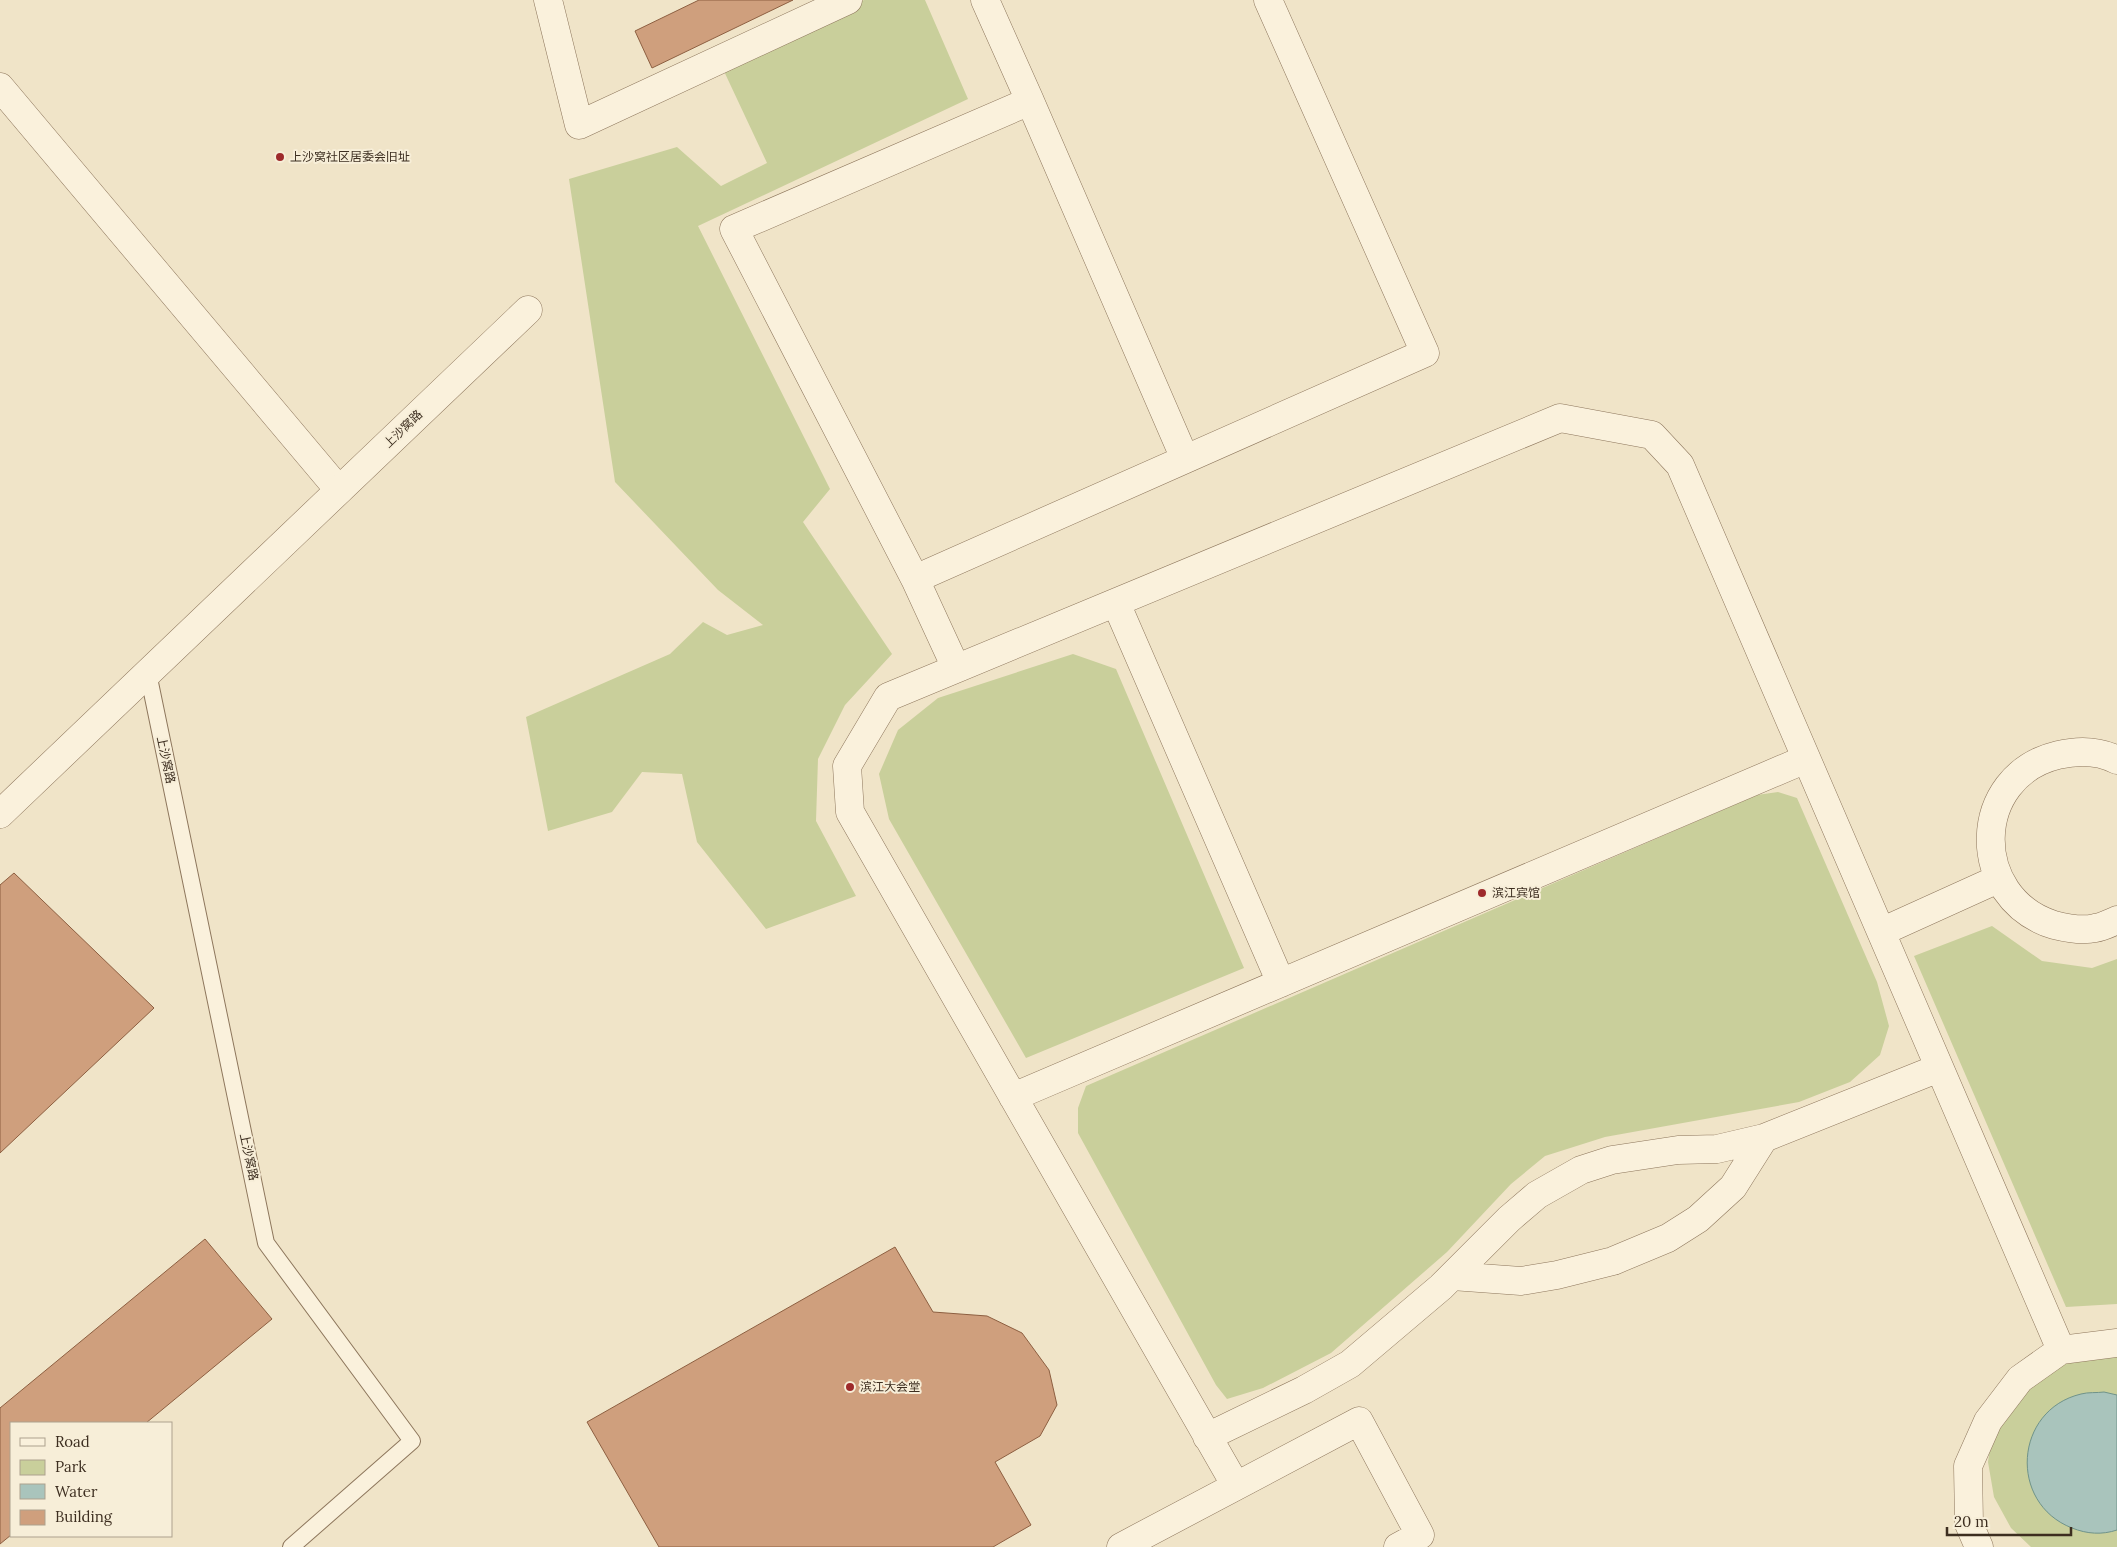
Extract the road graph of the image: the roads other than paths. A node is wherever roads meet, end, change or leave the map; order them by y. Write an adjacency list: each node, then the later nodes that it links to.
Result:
1 (548, 0): 2 (street)
2 (848, 0)
3 (985, 0): 6 (street)
4 (1268, 0): 8 (street)
5 (0, 87): 9 (street)
6 (1030, 101): 8 (street); 10 (street)
7 (528, 310): 9 (street, 上沙窝路)
8 (1184, 460): 10 (street)
9 (339, 490): 13 (street, 上沙窝路)
10 (914, 579): 12 (street)
11 (1116, 603): 12 (street); 14 (street); 20 (street)
12 (956, 668): 22 (street)
13 (148, 673): 16 (street, 上沙窝路); 29 (lane, 上沙窝路)
14 (1806, 759): 19 (street); 20 (street)
15 (2117, 760): 17 (street)
16 (0, 814)
17 (1998, 879): 18 (street); 19 (street)
18 (2117, 920)
19 (1881, 932): 21 (street)
20 (1281, 983): 22 (street)
21 (1939, 1068): 23 (street); 26 (street)
22 (1013, 1097): 27 (street)
23 (1764, 1138): 24 (street); 24 (street)
24 (1452, 1276): 27 (street)
25 (2117, 1343): 26 (street)
26 (2061, 1350): 32 (street)
27 (1207, 1437): 28 (street)
28 (1236, 1486): 30 (street); 31 (street)
29 (291, 1547)
30 (1121, 1547)
31 (1398, 1547)
32 (1979, 1547)

